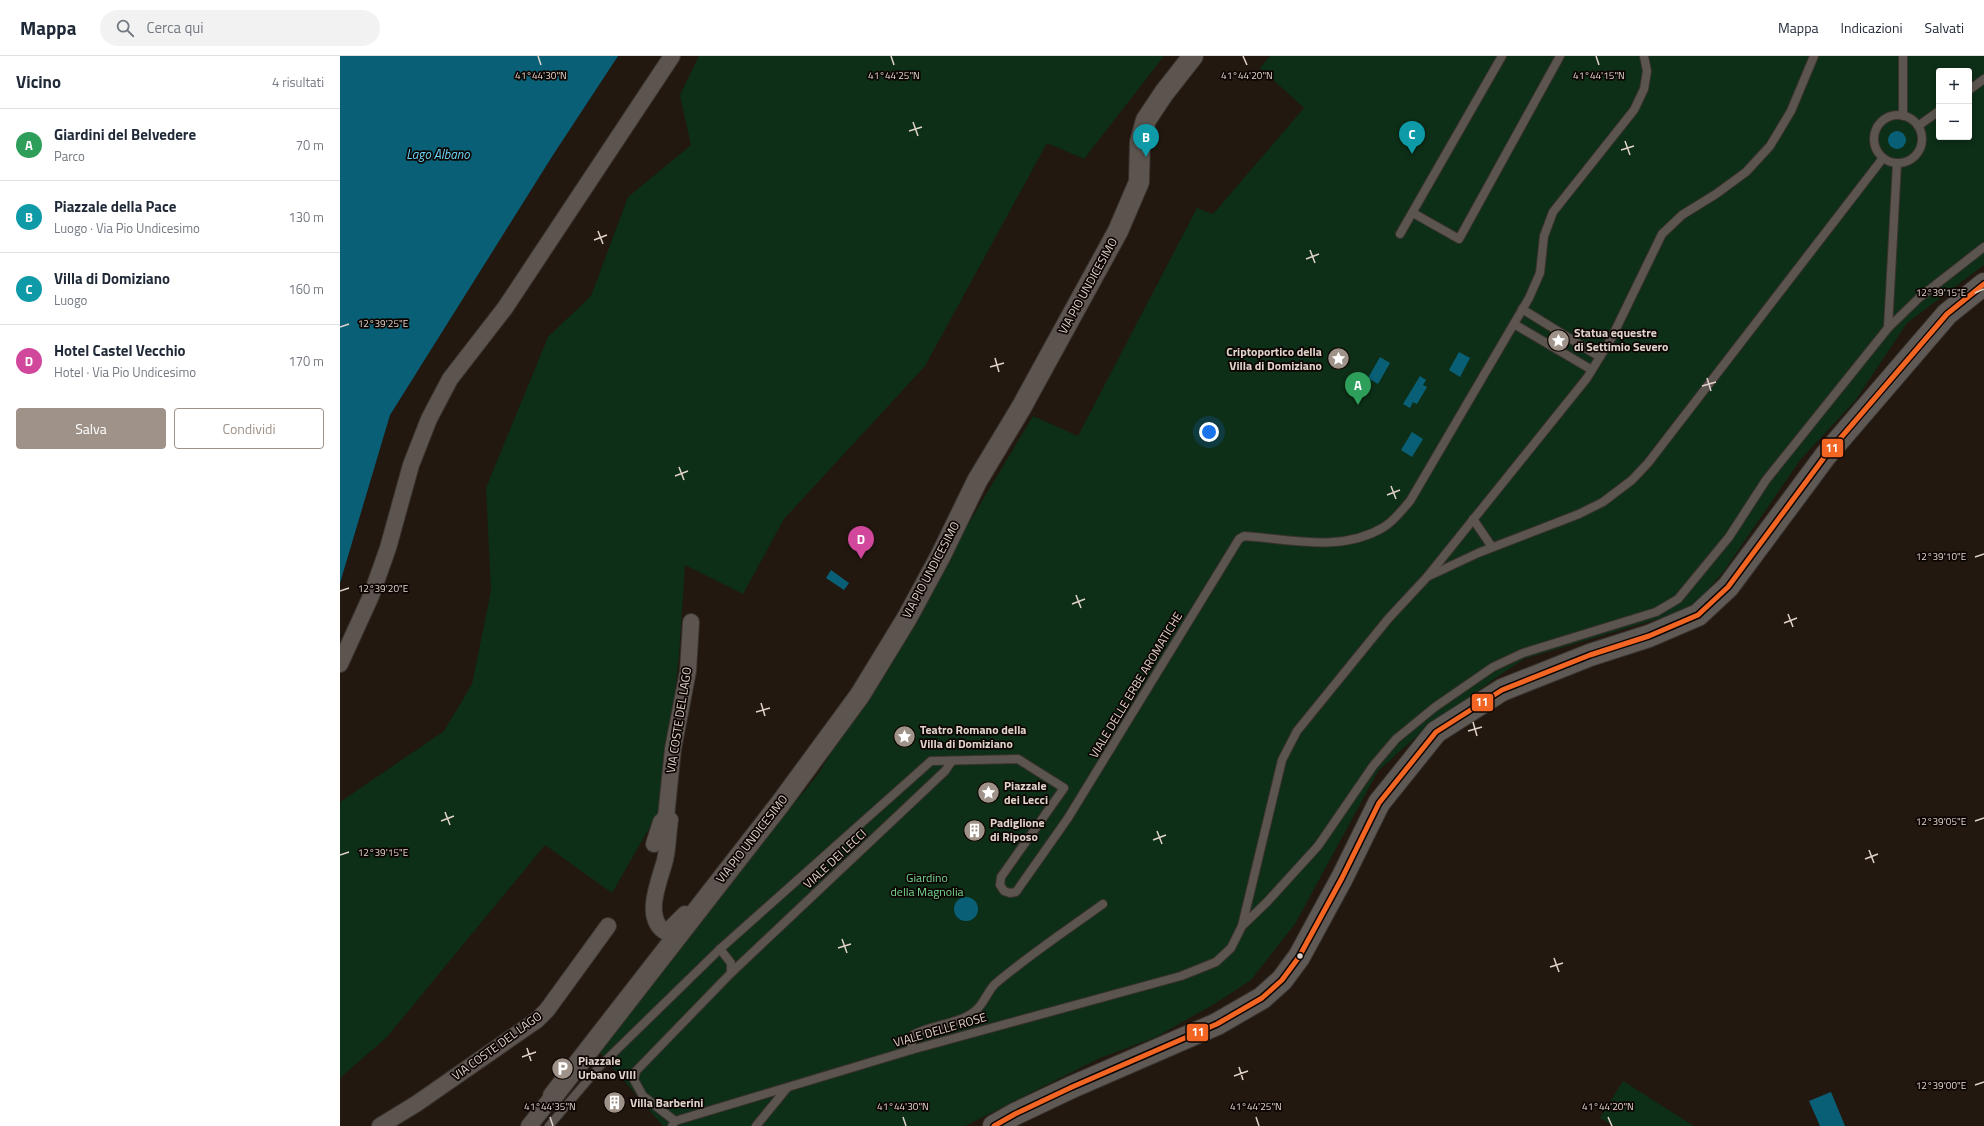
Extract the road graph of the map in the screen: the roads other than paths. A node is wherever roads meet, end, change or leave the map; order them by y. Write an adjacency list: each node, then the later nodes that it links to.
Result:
1 (672, 56): 28 (street)
2 (1193, 56): 33 (street, VIA PIO UNDICESIMO)
3 (1502, 56): 15 (lane)
4 (1560, 56): 15 (lane)
5 (1644, 56): 19 (lane)
6 (1814, 56): 22 (lane)
7 (1903, 56): 11 (lane)
8 (1984, 79): 9 (lane)
9 (1972, 88)
10 (1936, 113): 12 (lane)
11 (1903, 116): 12 (lane); 13 (lane)
12 (1918, 126): 14 (lane)
13 (1883, 158): 14 (lane); 25 (lane)
14 (1897, 164): 21 (lane)
15 (1413, 213): 16 (lane)
16 (1400, 234)
17 (1984, 247): 21 (lane)
18 (1984, 284): 46 (main road)
19 (1522, 309): 20 (lane); 22 (lane)
20 (1514, 324): 23 (lane); 29 (lane, VIALE DELLE ERBE AROMATICHE)
21 (1888, 328): 35 (lane)
22 (1600, 357): 23 (lane)
23 (1592, 370): 24 (lane)
24 (1473, 519): 25 (lane); 26 (lane)
25 (1492, 547): 26 (lane)
26 (1427, 577): 35 (lane)
27 (691, 622): 30 (street, VIA COSTE DEL LAGO)
28 (340, 664)
29 (952, 761): 36 (lane, VIALE DEI LECCI); 37 (lane, VIALE DEI LECCI)
30 (666, 818): 31 (street, VIA COSTE DEL LAGO); 33 (street, VIA COSTE DEL LAGO)
31 (654, 844)
32 (1103, 904): 38 (lane)
33 (698, 908): 40 (street, VIA PIO UNDICESIMO)
34 (608, 926): 42 (street, VIA COSTE DEL LAGO)
35 (1242, 926): 38 (lane, VIALE DELLE ROSE)
36 (720, 948): 37 (lane); 44 (lane, VIALE DEI LECCI)
37 (731, 973): 41 (lane, VIALE DEI LECCI)
38 (910, 1050): 39 (lane, VIALE DELLE ROSE)
39 (788, 1088): 41 (lane, VIALE DELLE ROSE); 45 (lane)
40 (553, 1096): 43 (street)
41 (674, 1123)
42 (380, 1126)
43 (529, 1126)
44 (549, 1126)
45 (756, 1126)
46 (994, 1126)

